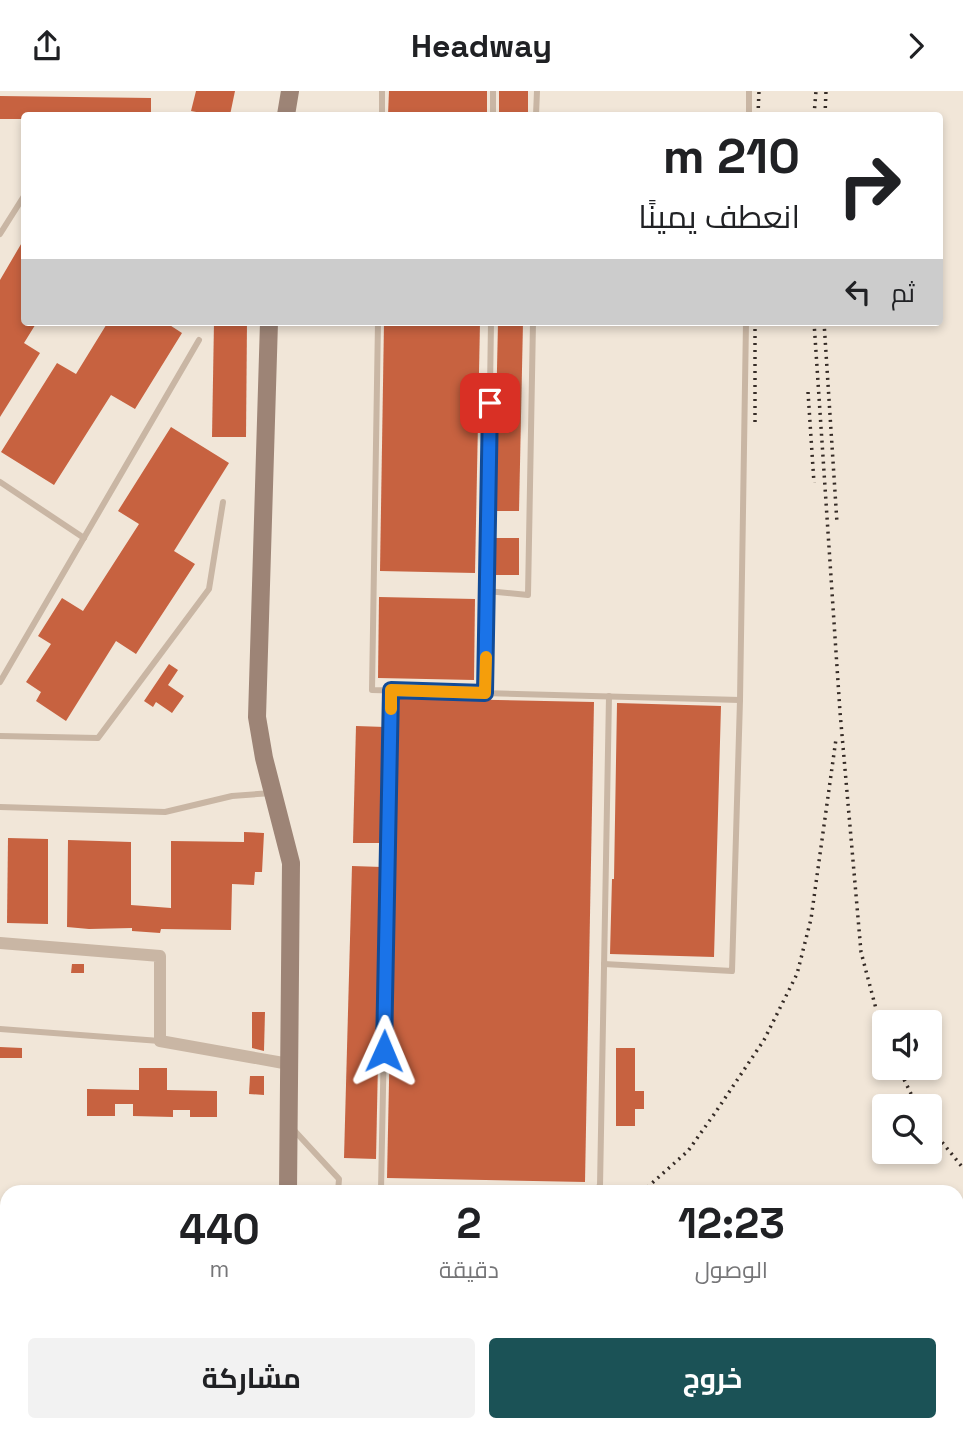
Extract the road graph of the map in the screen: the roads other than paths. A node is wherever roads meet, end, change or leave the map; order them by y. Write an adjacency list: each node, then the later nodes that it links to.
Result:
1 (290, 91): 6 (street)
2 (382, 91): 7 (lane)
3 (493, 91): 8 (lane)
4 (537, 91): 9 (lane)
5 (749, 91): 10 (lane)
6 (286, 112)
7 (382, 112)
8 (493, 112)
9 (536, 112)
10 (749, 112)
11 (21, 201): 12 (lane)
12 (0, 235)
13 (269, 326): 29 (street)
14 (378, 326): 24 (lane)
15 (491, 326): 22 (lane)
16 (533, 326): 22 (lane)
17 (746, 326): 27 (lane)
18 (199, 340): 21 (lane)
19 (0, 482): 21 (lane)
20 (223, 502): 28 (lane)
21 (84, 538): 23 (lane)
22 (487, 591): 25 (lane)
23 (0, 682)
24 (391, 690): 25 (lane); 39 (lane)
25 (485, 693): 26 (lane)
26 (609, 697): 27 (lane); 32 (lane)
27 (740, 700): 32 (lane)
28 (0, 736)
29 (274, 793): 30 (lane); 35 (street)
30 (0, 807)
31 (0, 943): 34 (street)
32 (604, 964): 40 (lane)
33 (0, 1029): 34 (lane)
34 (160, 1041): 35 (street)
35 (289, 1064): 36 (street)
36 (289, 1124): 37 (street); 38 (lane)
37 (288, 1185)
38 (339, 1185)
39 (381, 1185)
40 (600, 1185)

